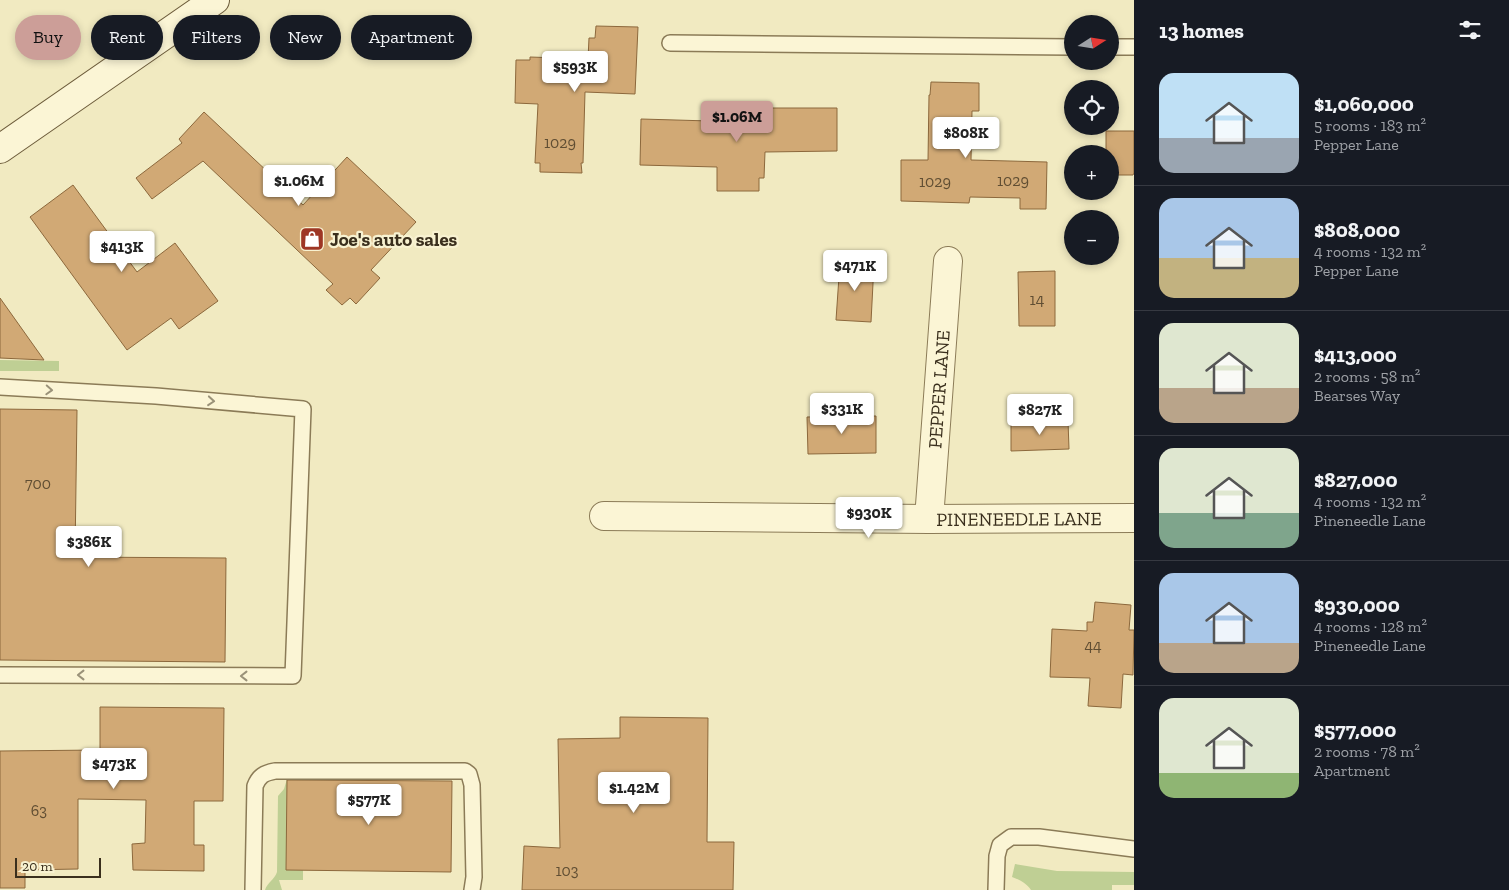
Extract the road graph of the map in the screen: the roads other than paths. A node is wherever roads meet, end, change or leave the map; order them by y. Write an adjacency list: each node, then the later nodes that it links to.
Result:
1 (215, 0): 6 (street)
2 (670, 43): 3 (lane)
3 (1064, 47)
4 (1119, 47): 5 (lane)
5 (1134, 47)
6 (0, 149)
7 (948, 261): 11 (street, PEPPER LANE)
8 (0, 387): 12 (lane, one-way to 12)
9 (604, 516): 11 (street, PINENEEDLE LANE)
10 (1134, 518): 11 (street, PINENEEDLE LANE)
11 (929, 519)
12 (0, 675)
13 (1134, 849): 16 (lane)
14 (252, 890): 15 (lane)
15 (472, 890)
16 (996, 890)

